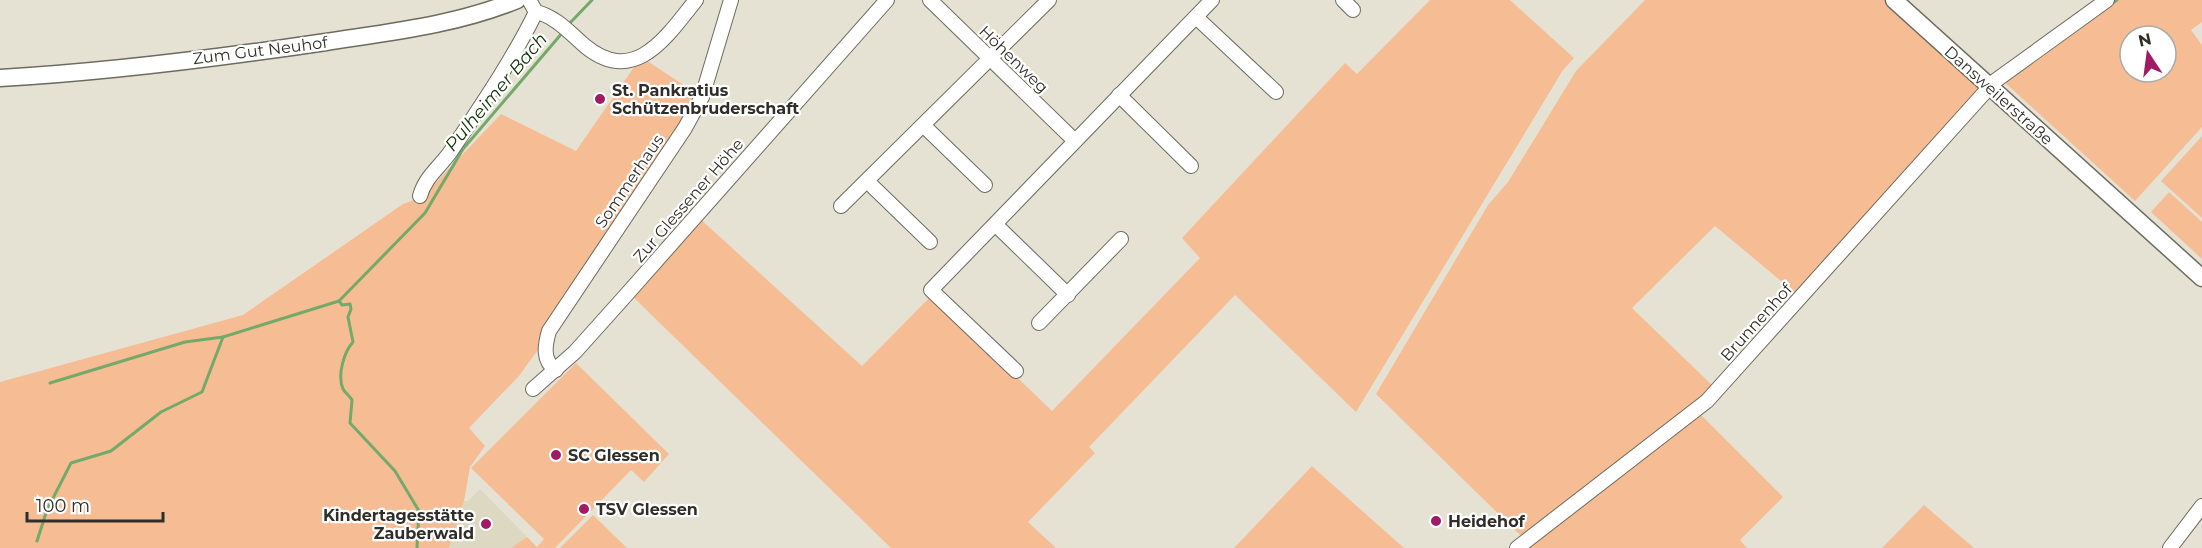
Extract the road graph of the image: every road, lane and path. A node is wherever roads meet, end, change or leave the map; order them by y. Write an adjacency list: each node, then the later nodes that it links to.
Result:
1 (516, 0): 15 (main road, Zum Gut Neuhof)
2 (696, 0): 11 (street)
3 (731, 0): 32 (street, Sommerhaus)
4 (886, 0): 32 (street, Zur Glessener Höhe)
5 (930, 0): 14 (street, Höhenweg)
6 (1049, 0): 14 (street)
7 (1212, 0): 13 (street)
8 (1342, 0): 12 (street)
9 (1894, 0): 16 (main road, Dansweilerstraße)
10 (2107, 0): 16 (street, Brunnenhof)
11 (532, 6): 24 (street)
12 (1353, 10)
13 (1196, 17): 17 (street); 18 (street)
14 (990, 60): 19 (street); 20 (street, Höhenweg)
15 (0, 78)
16 (1989, 86): 29 (main road, Dansweilerstraße); 36 (street, Brunnenhof)
17 (1276, 92)
18 (1119, 95): 20 (street); 21 (street)
19 (924, 126): 22 (street); 23 (street)
20 (1075, 141): 26 (street)
21 (1191, 166)
22 (868, 182): 25 (street); 28 (street)
23 (985, 185)
24 (420, 196)
25 (841, 206)
26 (996, 225): 30 (street); 33 (street)
27 (1121, 239): 30 (street)
28 (930, 242)
29 (2202, 278)
30 (1068, 295): 31 (street)
31 (1039, 323)
32 (556, 370): 34 (street, Zur Glessener Höhe)
33 (1016, 371)
34 (533, 389)
35 (2202, 506): 37 (street)
36 (1517, 548)
37 (2170, 548)

